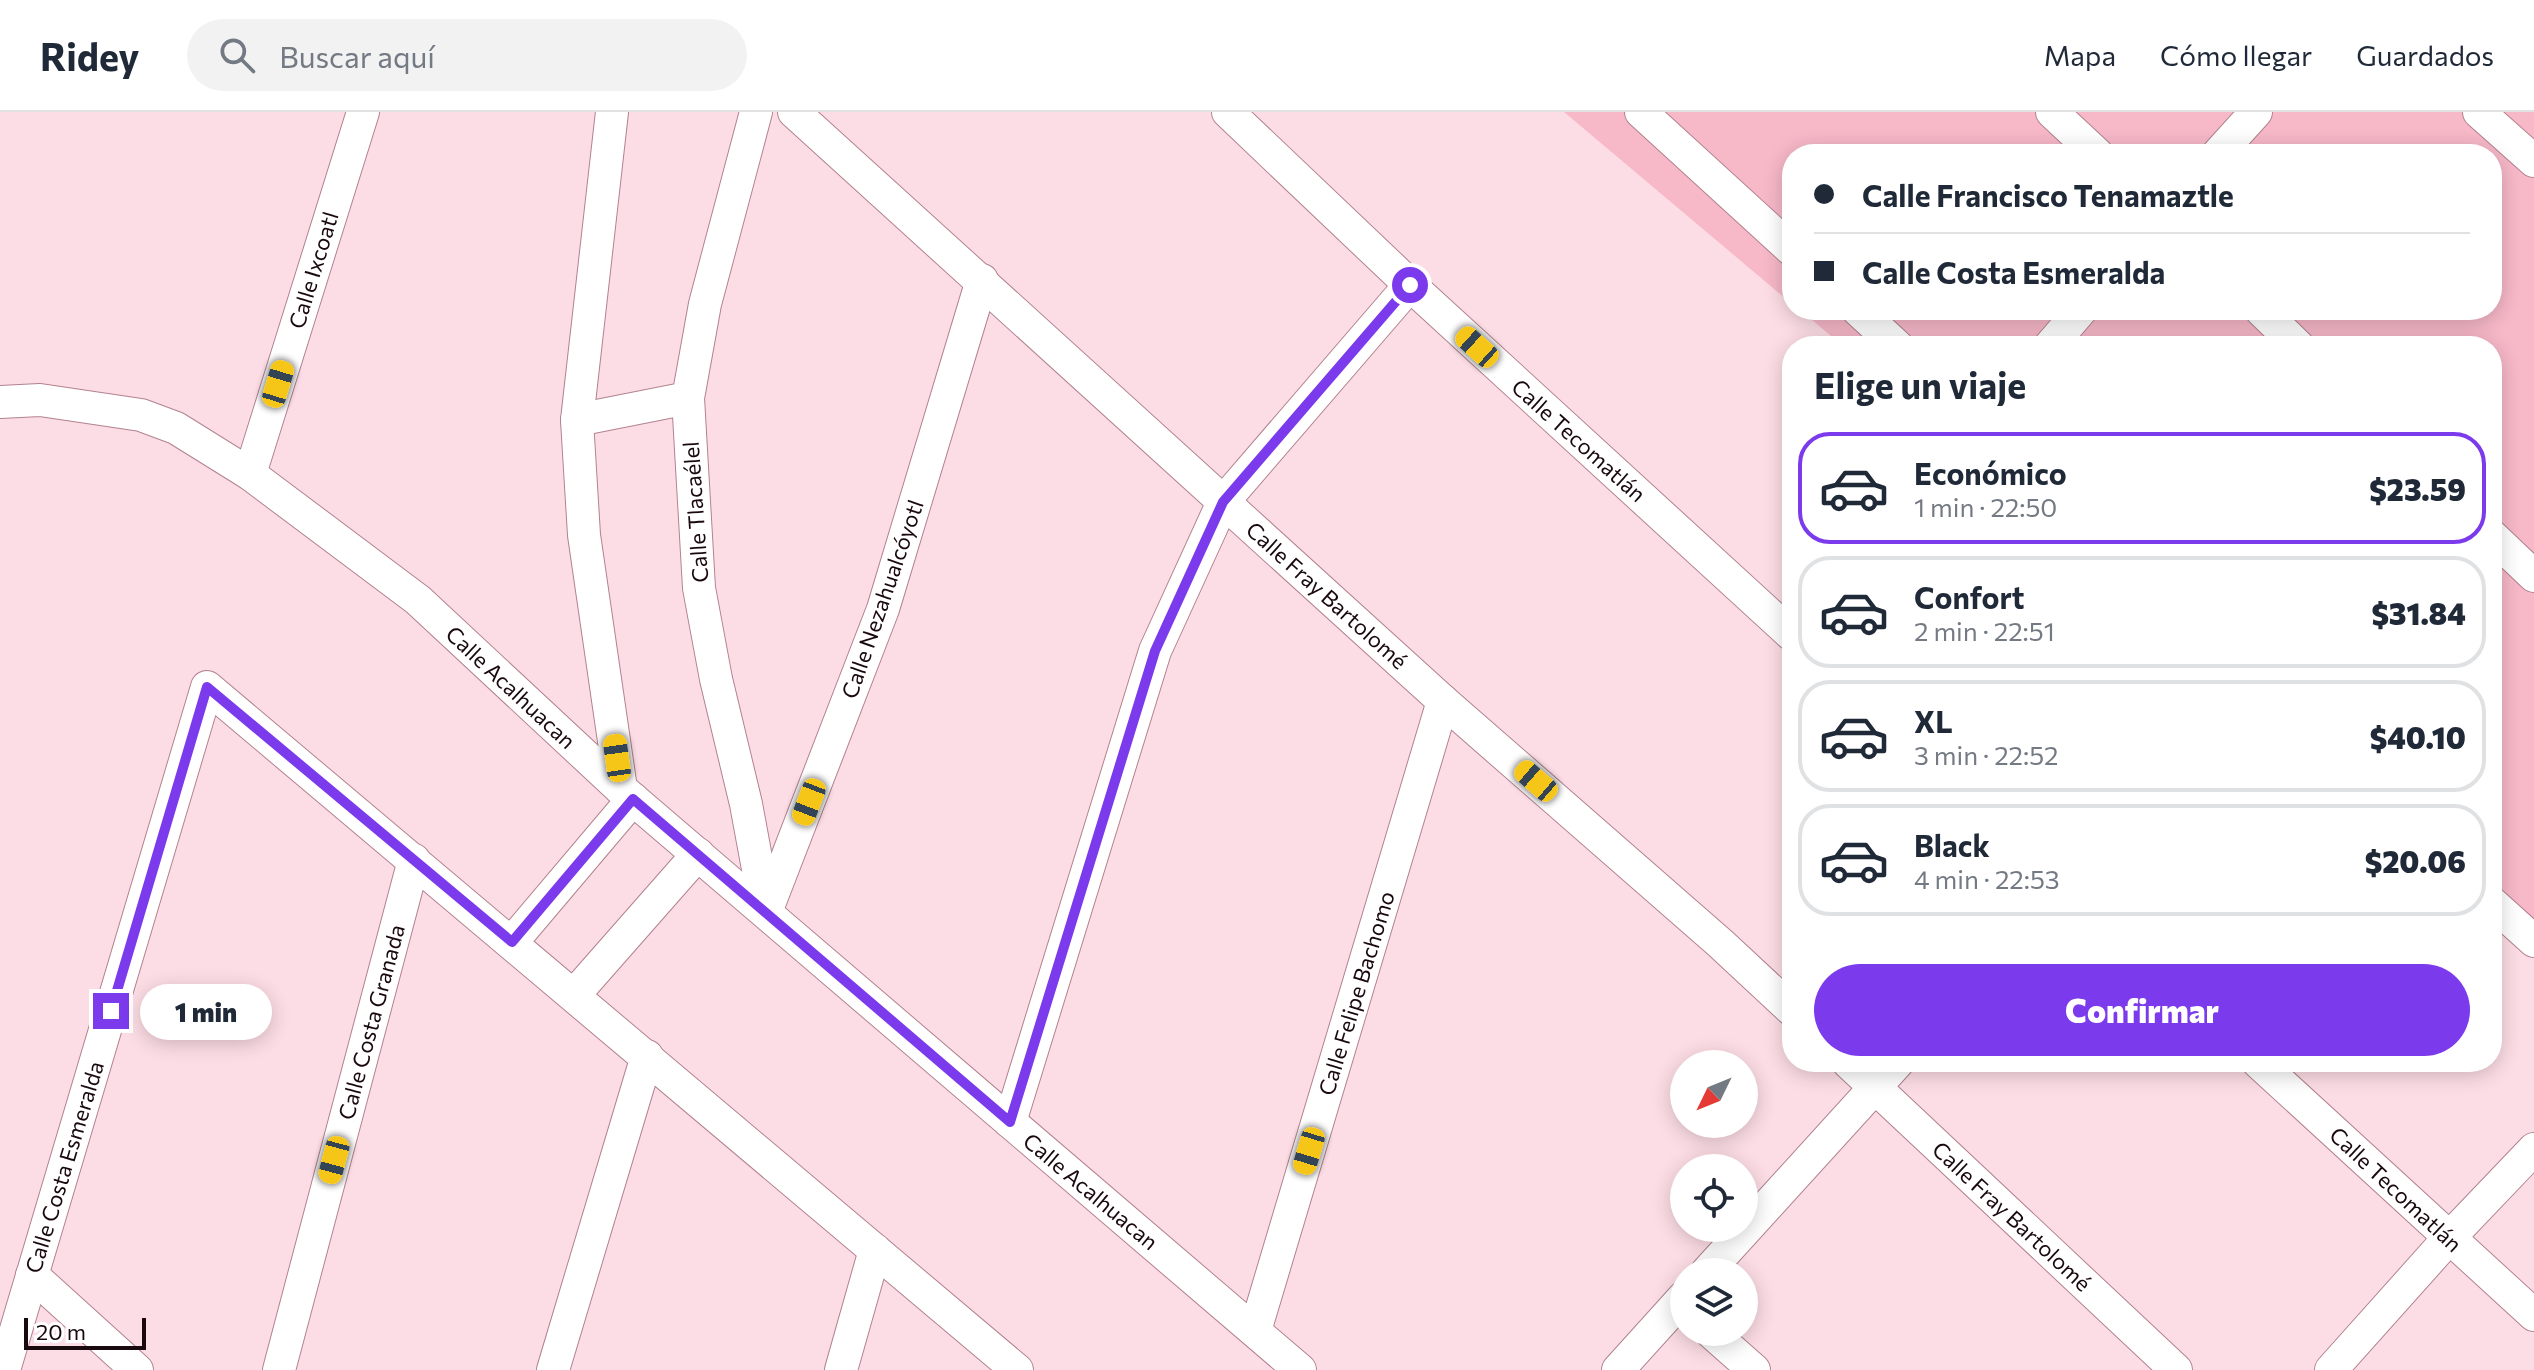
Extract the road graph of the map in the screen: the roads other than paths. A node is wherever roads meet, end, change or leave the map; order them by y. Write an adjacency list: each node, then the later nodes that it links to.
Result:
1 (363, 112): 25 (street, Calle Ixcoatl)
2 (612, 112): 24 (street)
3 (756, 112): 22 (street, Calle Tlacaélel)
4 (794, 112): 14 (street, Calle Fray Bartolomé)
5 (1228, 112): 15 (street, Calle Tecomatlán)
6 (1641, 112): 13 (street)
7 (2052, 112): 10 (street)
8 (2256, 112): 11 (street)
9 (2479, 112): 12 (street)
10 (2086, 144)
11 (2227, 144)
12 (2534, 161)
13 (1782, 241)
14 (982, 280): 26 (street, Calle Fray Bartolomé); 34 (street, Calle Nezahualcóyotl)
15 (1410, 285): 26 (street); 29 (street, Calle Tecomatlán)
16 (1869, 320): 19 (street)
17 (2072, 320): 20 (street)
18 (2271, 320): 21 (street)
19 (1886, 336)
20 (2059, 336)
21 (2288, 336)
22 (688, 398): 24 (street); 34 (street, Calle Tlacaélel)
23 (0, 402): 25 (street, Calle Acalhuacan)
24 (577, 420): 31 (street)
25 (250, 474): 31 (street, Calle Acalhuacan)
26 (1223, 502): 30 (street, Calle Fray Bartolomé); 45 (street)
27 (2502, 546): 28 (street)
28 (2534, 576)
29 (1782, 626)
30 (1443, 701): 39 (street, Calle Fray Bartolomé); 53 (street, Calle Felipe Bachomo)
31 (627, 794): 32 (street, Calle Acalhuacan); 37 (street)
32 (698, 854): 34 (street, Calle Acalhuacan); 38 (street)
33 (414, 860): 37 (street); 50 (street, Calle Costa Esmeralda); 57 (street, Calle Costa Granada)
34 (766, 912): 45 (street, Calle Acalhuacan)
35 (2502, 912): 36 (street)
36 (2534, 941)
37 (512, 942): 38 (street)
38 (574, 995): 40 (street)
39 (1782, 1001)
40 (647, 1056): 48 (street); 58 (street)
41 (1859, 1072): 44 (street, Calle Fray Bartolomé)
42 (1889, 1072): 44 (street)
43 (2269, 1072): 47 (street, Calle Tecomatlán)
44 (1875, 1087): 49 (street); 64 (street, Calle Fray Bartolomé)
45 (1010, 1122): 53 (street, Calle Acalhuacan)
46 (2534, 1149): 47 (street)
47 (2449, 1238): 51 (street, Calle Tecomatlán); 65 (street)
48 (875, 1250): 59 (street); 60 (street)
49 (1720, 1258)
50 (32, 1275): 55 (street, Calle Costa Esmeralda); 56 (street)
51 (2534, 1315)
52 (1670, 1316): 62 (street)
53 (1255, 1331): 61 (street, Calle Acalhuacan)
54 (1727, 1346): 63 (street)
55 (4, 1370)
56 (137, 1370)
57 (279, 1370)
58 (553, 1370)
59 (841, 1370)
60 (1017, 1370)
61 (1300, 1370)
62 (1618, 1370)
63 (1754, 1370)
64 (2176, 1370)
65 (2331, 1370)

